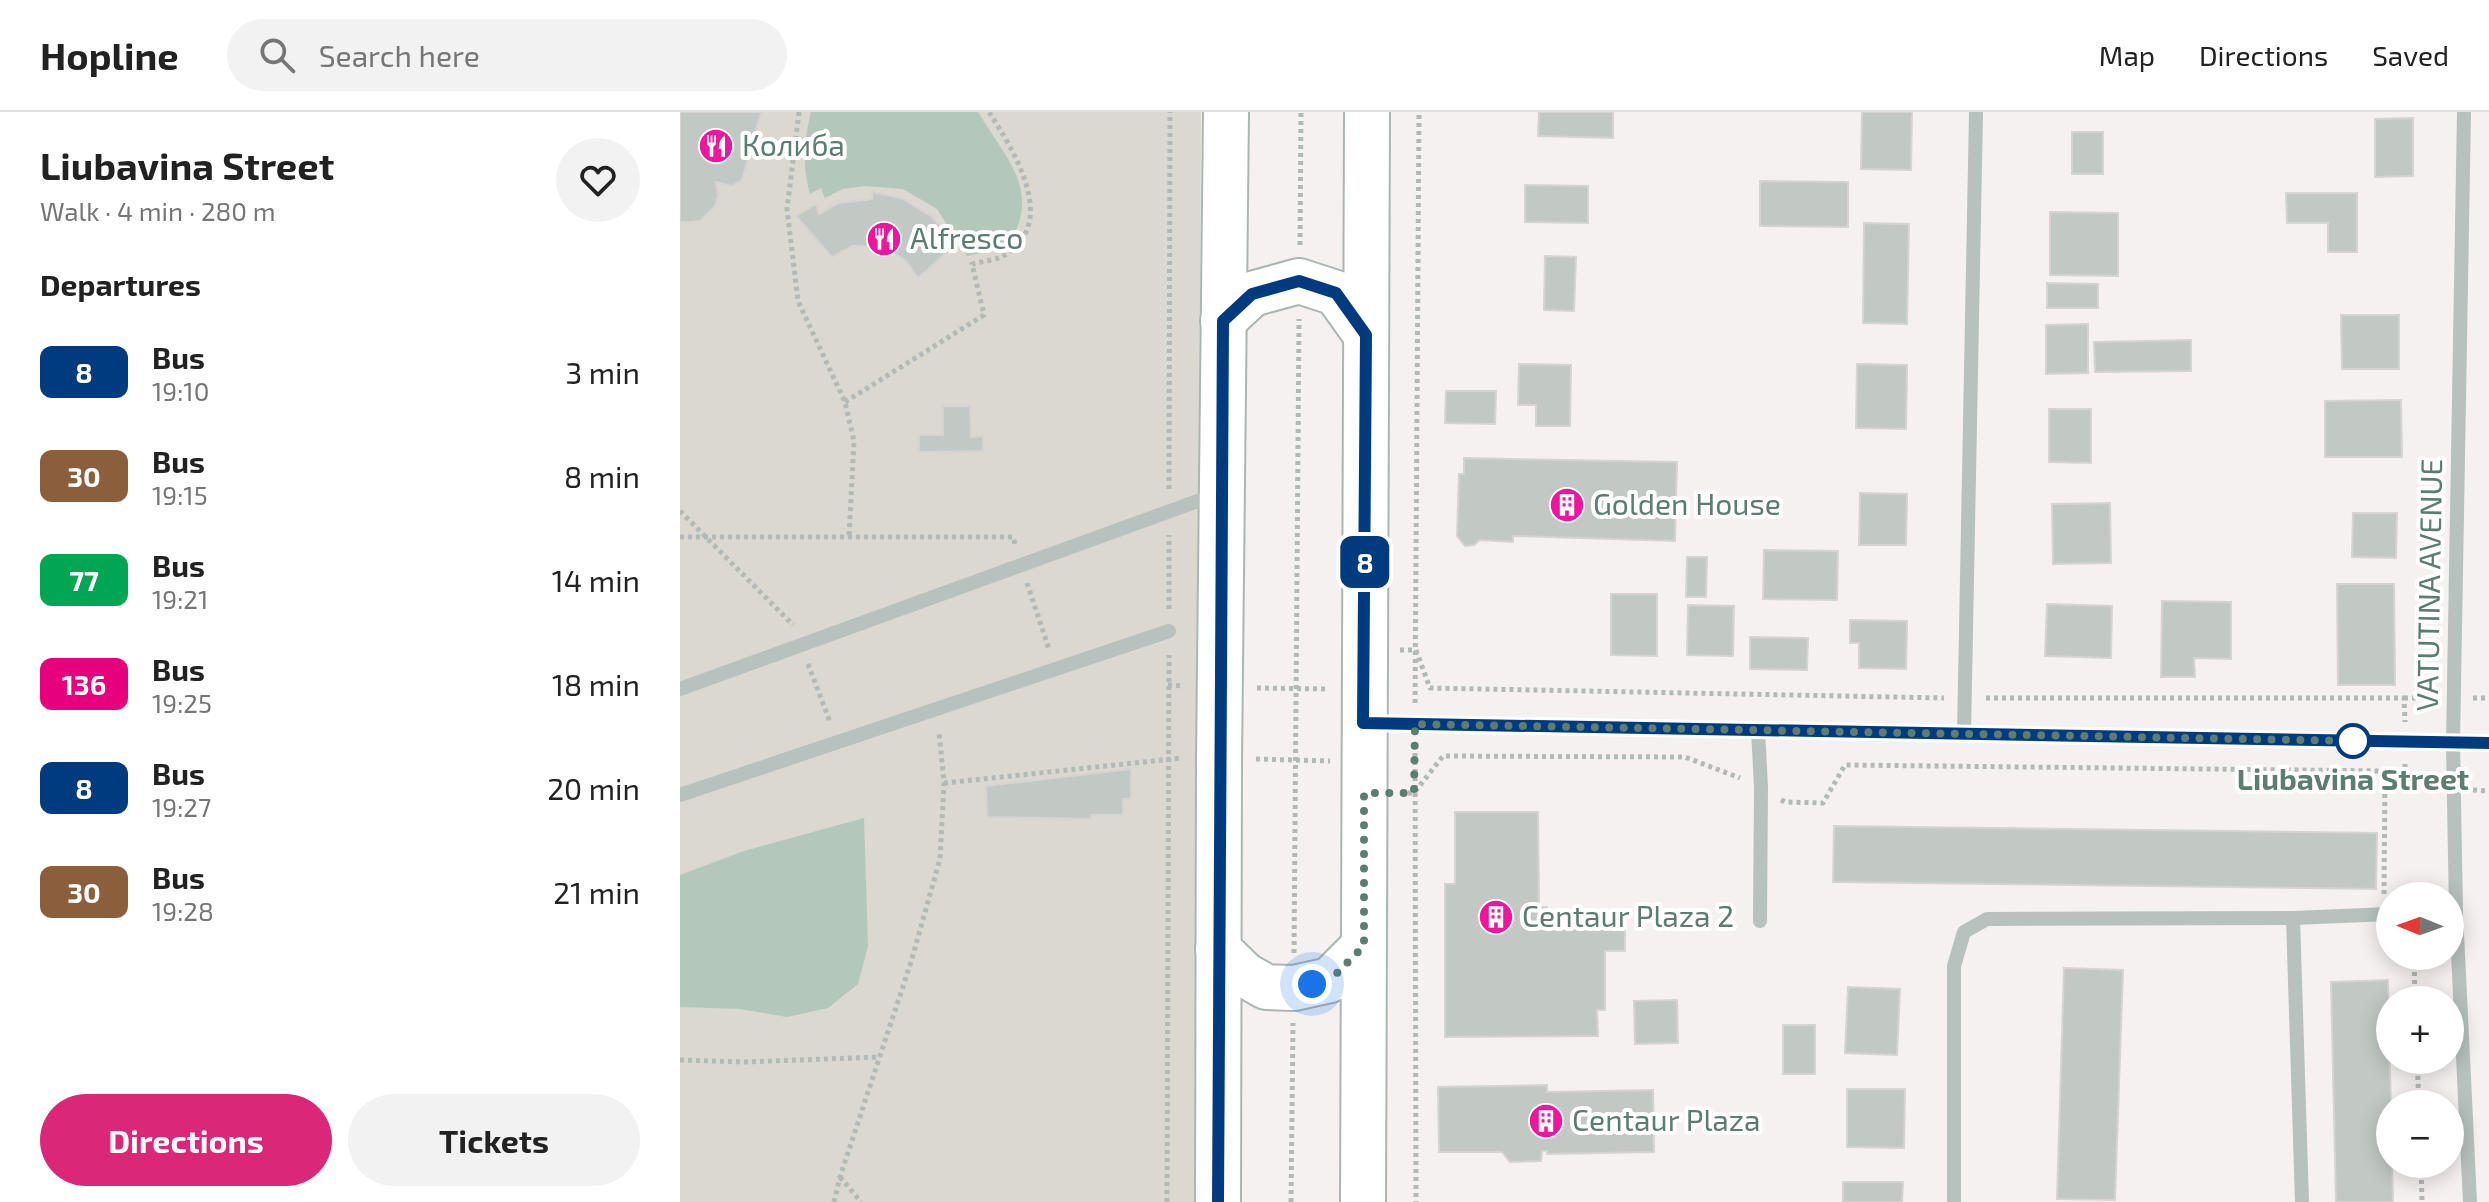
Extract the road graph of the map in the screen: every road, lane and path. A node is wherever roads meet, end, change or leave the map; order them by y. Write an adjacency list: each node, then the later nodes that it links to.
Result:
1 (799, 112): 12 (path)
2 (989, 112): 12 (path)
3 (1226, 112): 10 (main road)
4 (1301, 112): 9 (path)
5 (1367, 112): 11 (main road)
6 (1419, 112): 21 (path)
7 (1976, 112): 28 (street)
8 (2464, 112): 36 (street, VATUTINA AVENUE)
9 (1299, 281): 10 (main road); 11 (main road); 27 (path)
10 (1223, 321): 13 (main road)
11 (1366, 335): 22 (main road)
12 (845, 402): 17 (path)
13 (1222, 492): 18 (street); 25 (main road)
14 (680, 511): 16 (path)
15 (680, 537): 16 (path)
16 (706, 537): 17 (path); 20 (path)
17 (849, 537): 18 (path)
18 (1022, 565): 20 (street); 23 (path)
19 (1169, 631): 23 (street)
20 (801, 645): 26 (street); 34 (path)
21 (1416, 650): 22 (path); 28 (path); 31 (path)
22 (1348, 664): 27 (path); 30 (main road)
23 (1055, 669): 29 (street)
24 (1168, 685): 25 (path)
25 (1220, 687): 27 (path); 38 (main road)
26 (680, 689)
27 (1296, 689): 39 (path)
28 (1964, 698): 33 (street); 35 (path)
29 (936, 708): 34 (street); 41 (path)
30 (1363, 723): 31 (street); 42 (main road)
31 (1415, 724): 32 (street); 44 (path)
32 (1758, 730): 33 (street); 43 (street)
33 (1964, 734): 35 (street)
34 (838, 742): 45 (street)
35 (2405, 742): 36 (street); 40 (path)
36 (2453, 743): 37 (street); 47 (street, VATUTINA AVENUE)
37 (2489, 743)
38 (1219, 759): 39 (path); 41 (path); 52 (main road)
39 (1296, 759): 42 (path); 54 (path)
40 (2385, 771): 43 (path); 46 (path)
41 (944, 783): 55 (path)
42 (1348, 783): 44 (path); 51 (main road)
43 (1761, 787): 44 (path); 50 (street)
44 (1414, 793): 64 (path)
45 (680, 795)
46 (2384, 882)
47 (2453, 882)
48 (2376, 915): 49 (street)
49 (2293, 918): 65 (street); 66 (street)
50 (1760, 921)
51 (1364, 946): 54 (main road); 63 (main road)
52 (1218, 949): 54 (main road); 61 (main road)
53 (2456, 970): 68 (street, VATUTINA AVENUE)
54 (1294, 988): 62 (path)
55 (880, 1057): 56 (path); 57 (path)
56 (680, 1060)
57 (840, 1177): 59 (path); 60 (path)
58 (2421, 1178): 67 (path)
59 (834, 1202)
60 (861, 1202)
61 (1218, 1202)
62 (1291, 1202)
63 (1363, 1202)
64 (1416, 1202)
65 (1954, 1202)
66 (2302, 1202)
67 (2422, 1202)
68 (2470, 1202)

